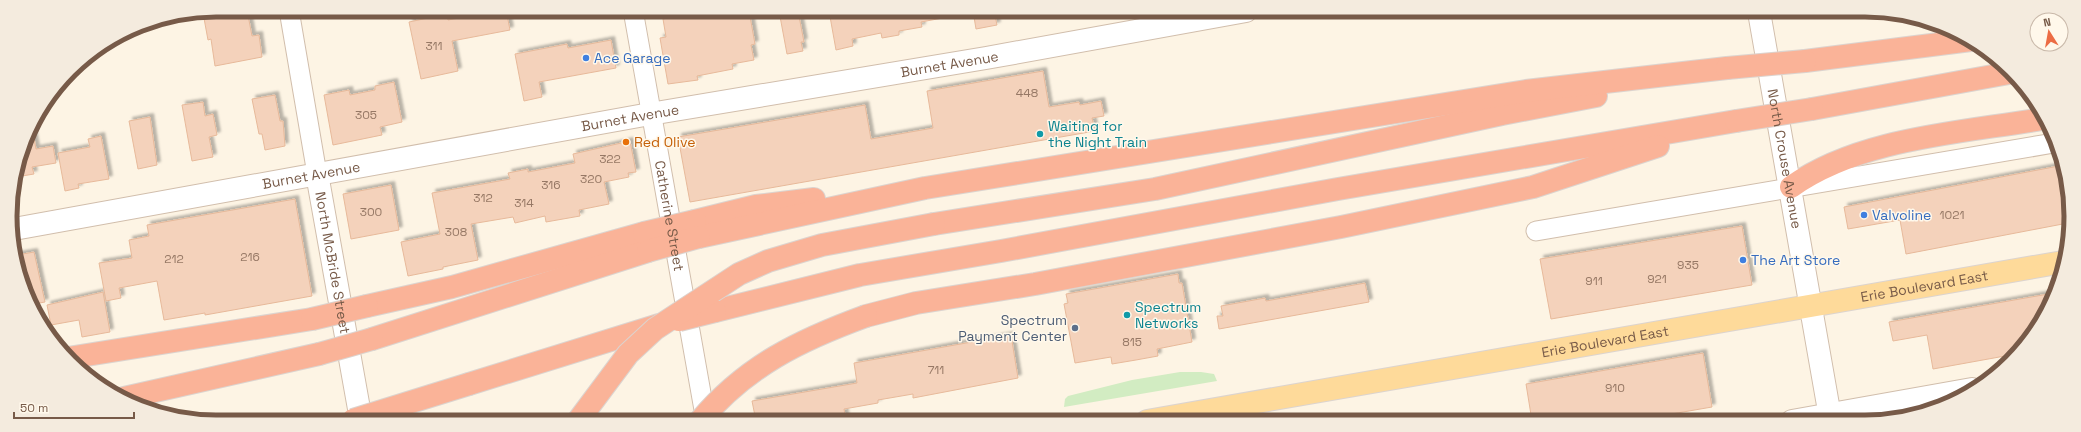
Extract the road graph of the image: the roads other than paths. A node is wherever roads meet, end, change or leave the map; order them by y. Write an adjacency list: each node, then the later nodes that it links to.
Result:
1 (290, 17): 12 (street, North McBride Street)
2 (634, 17): 8 (street, Catherine Street)
3 (1197, 17): 8 (street, Burnet Avenue)
4 (1760, 17): 13 (street, North Crouse Avenue)
5 (1959, 41): 6 (highway, bridge)
6 (1727, 68): 16 (highway, bridge); 24 (highway, bridge)
7 (2005, 74): 10 (highway, bridge)
8 (650, 114): 12 (street, Burnet Avenue); 25 (street, Catherine Street)
9 (2038, 120): 13 (highway)
10 (1736, 121): 23 (highway, bridge); 26 (highway, bridge)
11 (2050, 144): 13 (street)
12 (317, 174): 14 (street, Burnet Avenue); 22 (street, North McBride Street)
13 (1790, 187): 15 (street); 18 (street, North Crouse Avenue)
14 (17, 228)
15 (1536, 231)
16 (646, 242): 19 (highway, bridge); 21 (highway, bridge)
17 (2058, 263): 18 (main road, Erie Boulevard East)
18 (1811, 306): 27 (main road, Erie Boulevard East); 28 (street, North Crouse Avenue)
19 (75, 357)
20 (1956, 392): 29 (street)
21 (132, 396)
22 (359, 415)
23 (369, 415)
24 (582, 415)
25 (705, 415)
26 (705, 415)
27 (1182, 415)
28 (1829, 415)
29 (1845, 415)

